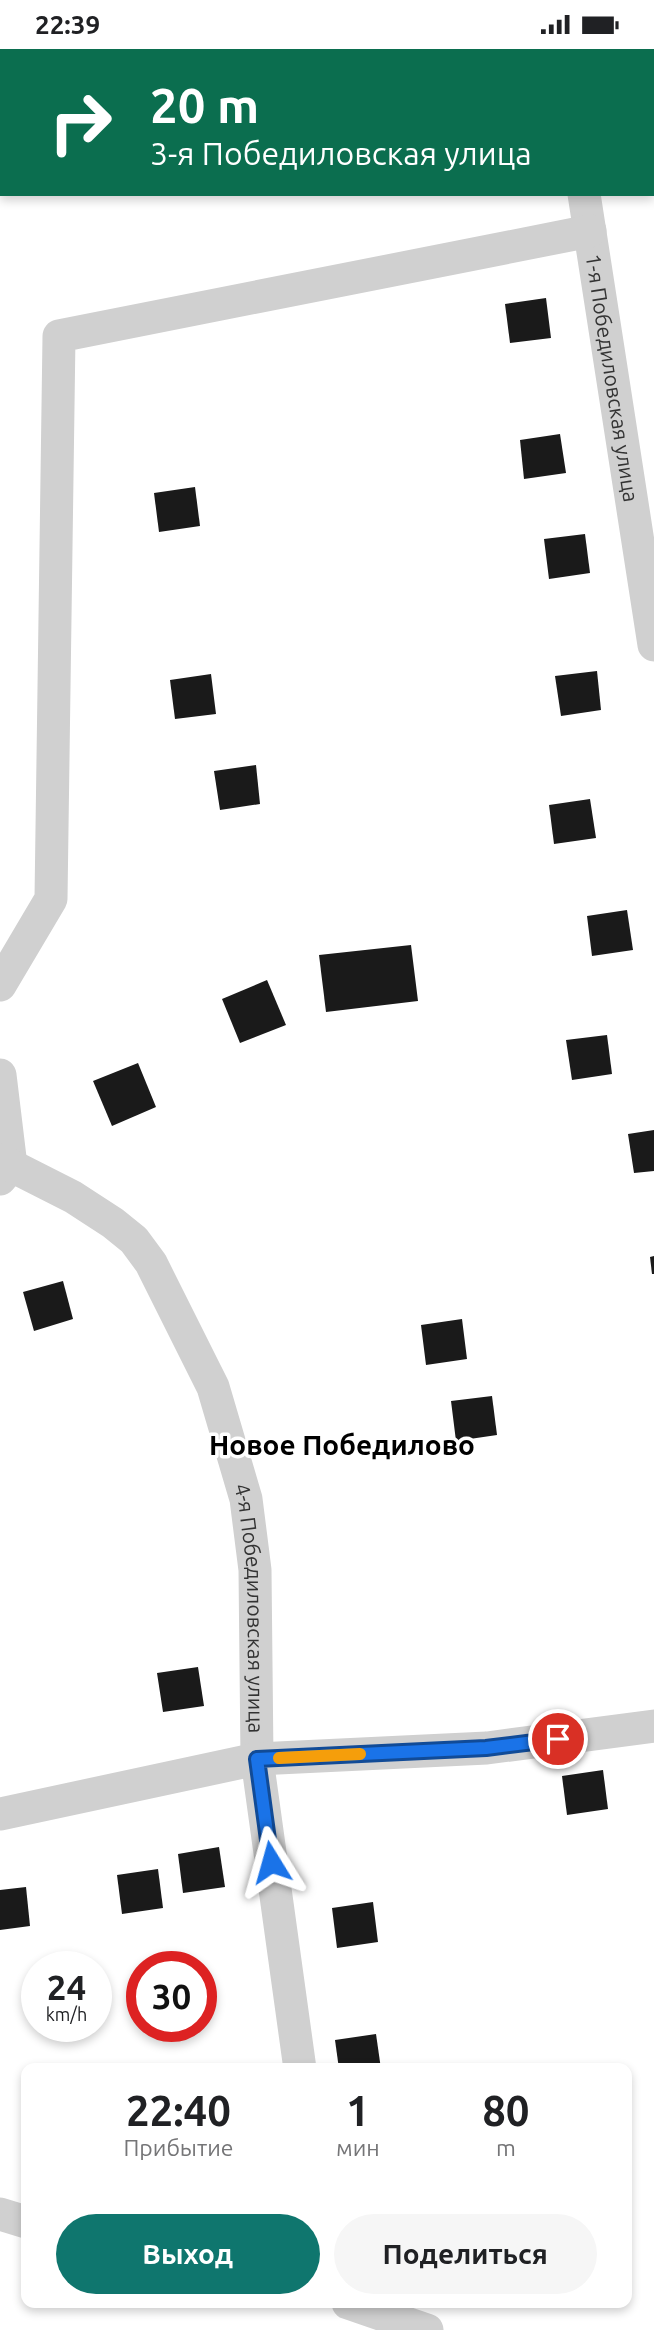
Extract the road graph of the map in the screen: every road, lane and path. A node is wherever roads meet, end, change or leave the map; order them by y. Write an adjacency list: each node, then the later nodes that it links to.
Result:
1 (584, 196): 2 (street, 1-я Победиловская улица)
2 (590, 231): 3 (street, 1-я Победиловская улица); 4 (street)
3 (654, 645)
4 (0, 985)
5 (0, 1075): 6 (street)
6 (4, 1168): 8 (street, 4-я Победиловская улица)
7 (654, 1726): 8 (street)
8 (257, 1759): 9 (street); 10 (street, 4-я Победиловская улица)
9 (0, 1814)
10 (299, 2063)
11 (0, 2214): 12 (street)
12 (21, 2220)
13 (363, 2308): 14 (street)
14 (427, 2330)

